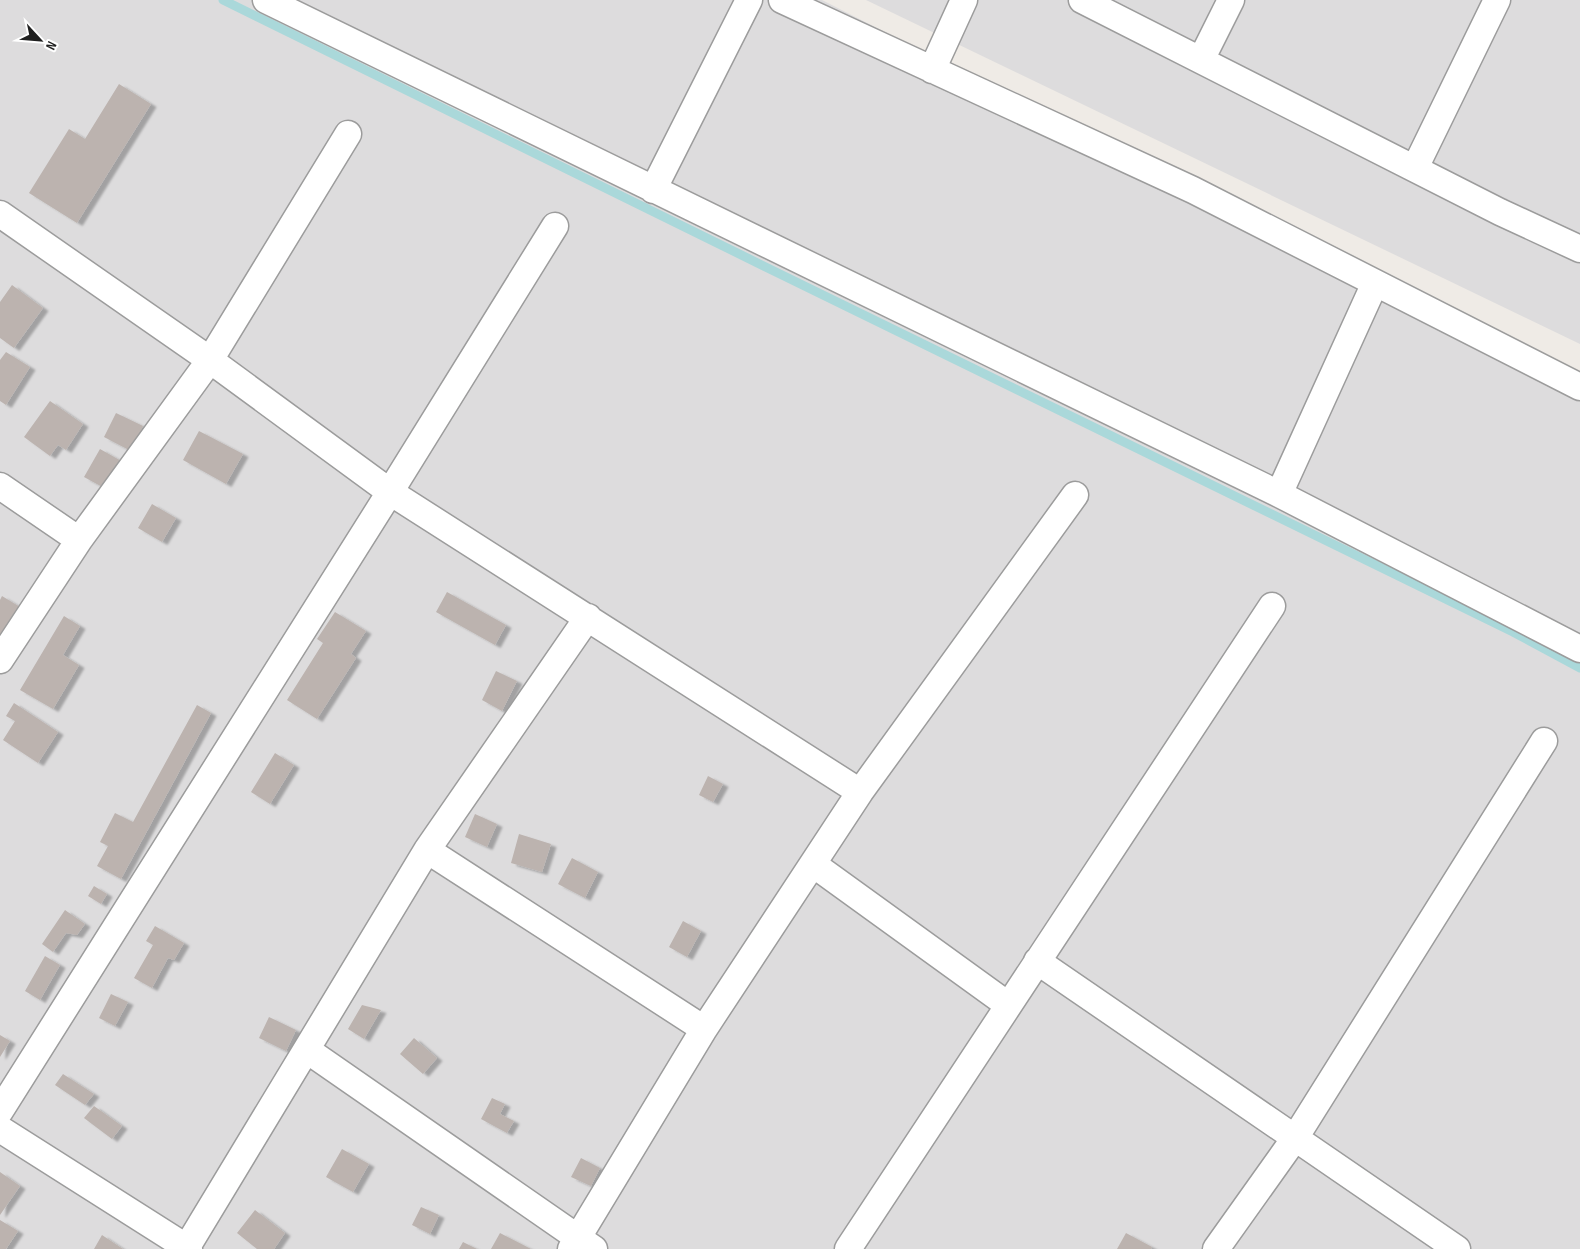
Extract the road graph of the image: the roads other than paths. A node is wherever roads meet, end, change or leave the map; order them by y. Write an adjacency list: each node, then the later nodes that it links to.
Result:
1 (266, 0): 12 (street)
2 (749, 0): 12 (street)
3 (782, 0): 9 (street)
4 (964, 0): 9 (street)
5 (1082, 0): 8 (street)
6 (1231, 0): 8 (street)
7 (1497, 0): 11 (street)
8 (1201, 60): 11 (street)
9 (932, 70): 16 (street)
10 (348, 134): 17 (street)
11 (1415, 168): 15 (street)
12 (653, 190): 21 (street)
13 (0, 214): 17 (street)
14 (555, 226): 20 (street)
15 (1580, 249)
16 (1375, 283): 18 (street); 21 (street)
17 (210, 360): 20 (street); 23 (street)
18 (1580, 387)
19 (0, 486): 23 (street)
20 (390, 492): 25 (street); 36 (street)
21 (1279, 494): 26 (street)
22 (1075, 495): 29 (street)
23 (78, 540): 27 (street)
24 (1272, 606): 32 (street)
25 (588, 617): 29 (street); 30 (street)
26 (1580, 649)
27 (0, 660)
28 (1544, 741): 38 (street)
29 (860, 792): 31 (street)
30 (427, 850): 34 (street); 35 (street)
31 (813, 864): 33 (street); 34 (street)
32 (1037, 961): 33 (street); 38 (street)
33 (1008, 1005): 41 (street)
34 (704, 1029): 39 (street)
35 (307, 1050): 39 (street); 40 (street)
36 (0, 1111)
37 (0, 1129): 40 (street)
38 (1296, 1138): 42 (street); 43 (street)
39 (581, 1246)
40 (188, 1248)
41 (848, 1249)
42 (1216, 1249)
43 (1457, 1249)

